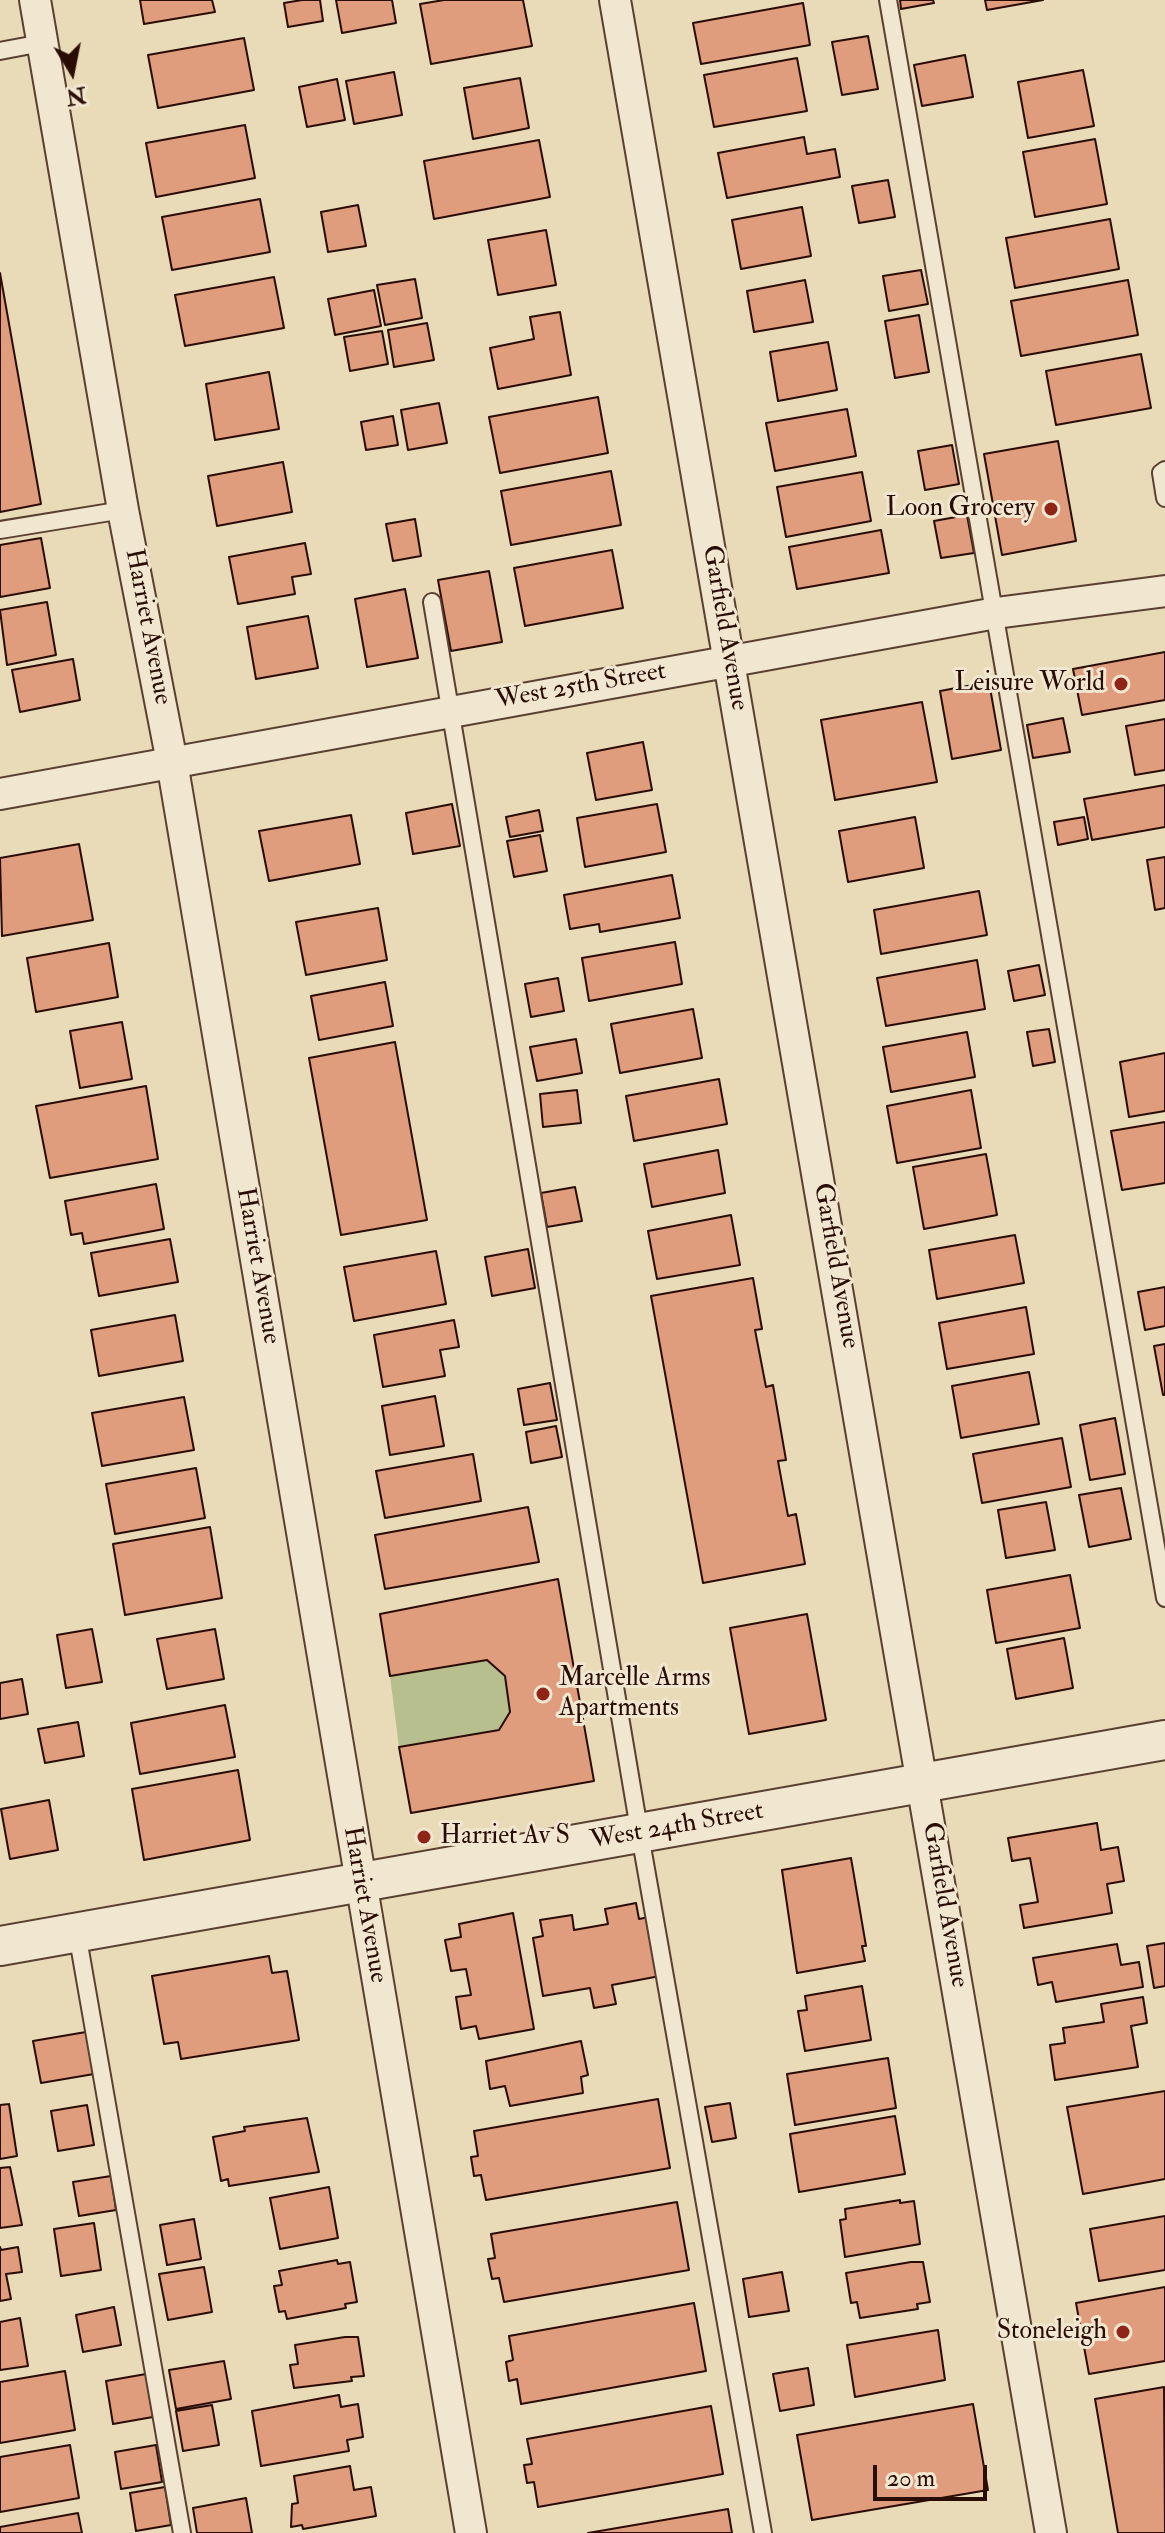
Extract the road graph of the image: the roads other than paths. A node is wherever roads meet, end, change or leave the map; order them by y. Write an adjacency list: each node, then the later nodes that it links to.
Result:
1 (35, 0): 4 (street, Harriet Avenue)
2 (615, 0): 13 (street, Garfield Avenue)
3 (888, 0): 12 (lane)
4 (42, 43): 5 (lane); 8 (street, Harriet Avenue)
5 (0, 51)
6 (1165, 470): 7 (lane)
7 (1165, 498)
8 (123, 510): 9 (lane); 15 (street, Harriet Avenue)
9 (0, 530)
10 (1165, 591): 12 (street, West 25th Street)
11 (432, 602): 14 (lane)
12 (996, 613): 13 (street, West 25th Street); 17 (lane)
13 (730, 660): 14 (street, West 25th Street); 19 (street, Garfield Avenue)
14 (451, 710): 15 (street, West 25th Street); 20 (lane)
15 (172, 762): 16 (street, West 25th Street); 21 (street, Harriet Avenue)
16 (0, 794)
17 (1165, 1598)
18 (1165, 1740): 19 (street, West 24th Street)
19 (924, 1783): 20 (street, West 24th Street); 27 (street, Garfield Avenue)
20 (640, 1835): 21 (street, West 24th Street); 26 (lane)
21 (360, 1883): 22 (street, West 24th Street); 25 (street, Harriet Avenue)
22 (77, 1933): 23 (street, West 24th Street); 24 (lane)
23 (0, 1946)
24 (182, 2533)
25 (471, 2533)
26 (763, 2533)
27 (1051, 2533)

